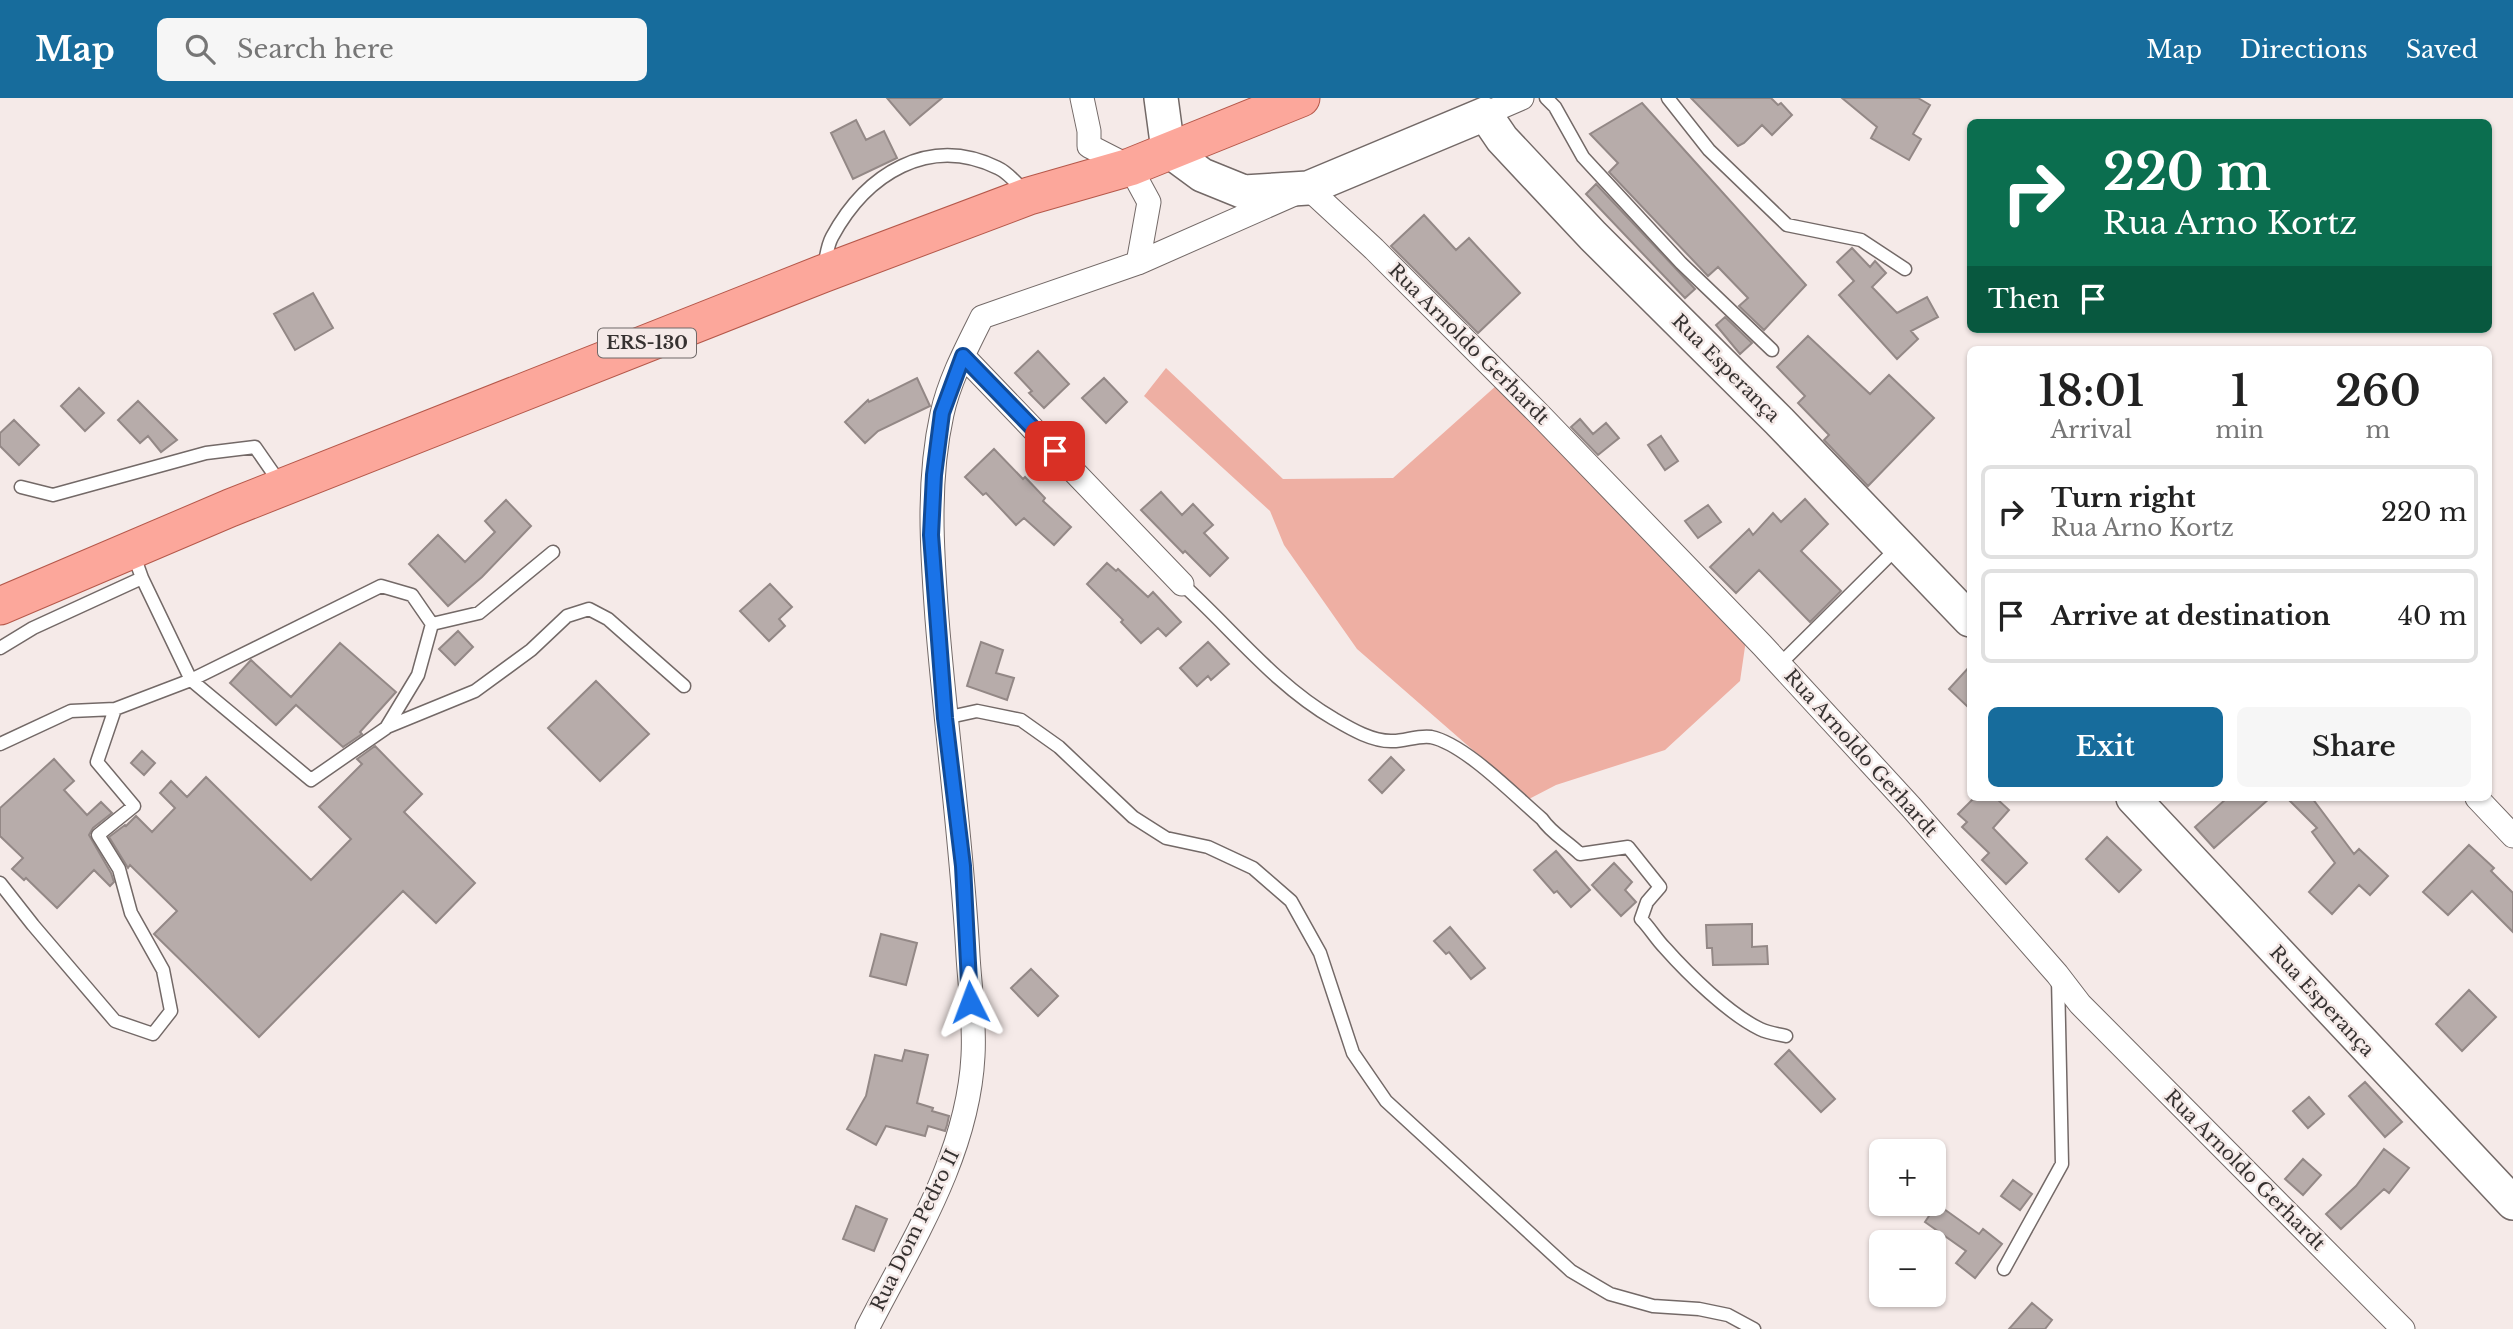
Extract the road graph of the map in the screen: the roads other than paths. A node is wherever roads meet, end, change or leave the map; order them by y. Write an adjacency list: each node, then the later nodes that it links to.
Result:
1 (1082, 98): 9 (street)
2 (1301, 98): 8 (main road, ERS-130)
3 (1522, 98): 7 (street)
4 (1546, 98): 15 (lane)
5 (1668, 98): 13 (lane)
6 (1165, 100): 8 (street)
7 (1485, 114): 10 (street); 19 (street, Rua Esperança)
8 (1168, 150): 9 (main road, ERS-130); 10 (street)
9 (1130, 167): 11 (main road, ERS-130); 12 (street)
10 (1308, 188): 12 (street, Rua Dom Pedro II); 27 (street, Rua Arnoldo Gerhardt)
11 (1029, 196): 14 (main road, ERS-130); 14 (lane)
12 (1138, 263): 16 (street, Rua Dom Pedro II)
13 (1905, 269)
14 (822, 274): 18 (main road, ERS-130)
15 (1773, 349)
16 (963, 356): 22 (street); 31 (street, Rua Dom Pedro II)
17 (21, 487): 18 (lane)
18 (282, 487): 21 (main road, ERS-130)
19 (1900, 545): 24 (street, Rua Esperança); 27 (lane)
20 (552, 552): 25 (lane)
21 (137, 564): 23 (main road, ERS-130); 26 (lane); 28 (lane)
22 (1182, 584): 39 (lane)
23 (0, 606)
24 (1967, 617)
25 (432, 624): 28 (lane); 32 (lane)
26 (0, 648)
27 (1780, 664): 38 (street, Rua Arnoldo Gerhardt)
28 (191, 680): 30 (lane); 32 (lane)
29 (684, 686): 32 (lane)
30 (115, 709): 33 (lane); 37 (lane)
31 (945, 718): 42 (street, Rua Dom Pedro II); 43 (lane)
32 (387, 728)
33 (0, 744)
34 (2136, 801): 40 (street, Rua Esperança)
35 (2480, 801): 36 (street)
36 (2513, 836)
37 (0, 883)
38 (2057, 974): 41 (lane); 44 (street, Rua Arnoldo Gerhardt)
39 (1786, 1036)
40 (2513, 1203)
41 (2004, 1269)
42 (867, 1329)
43 (1754, 1329)
44 (2403, 1329)

